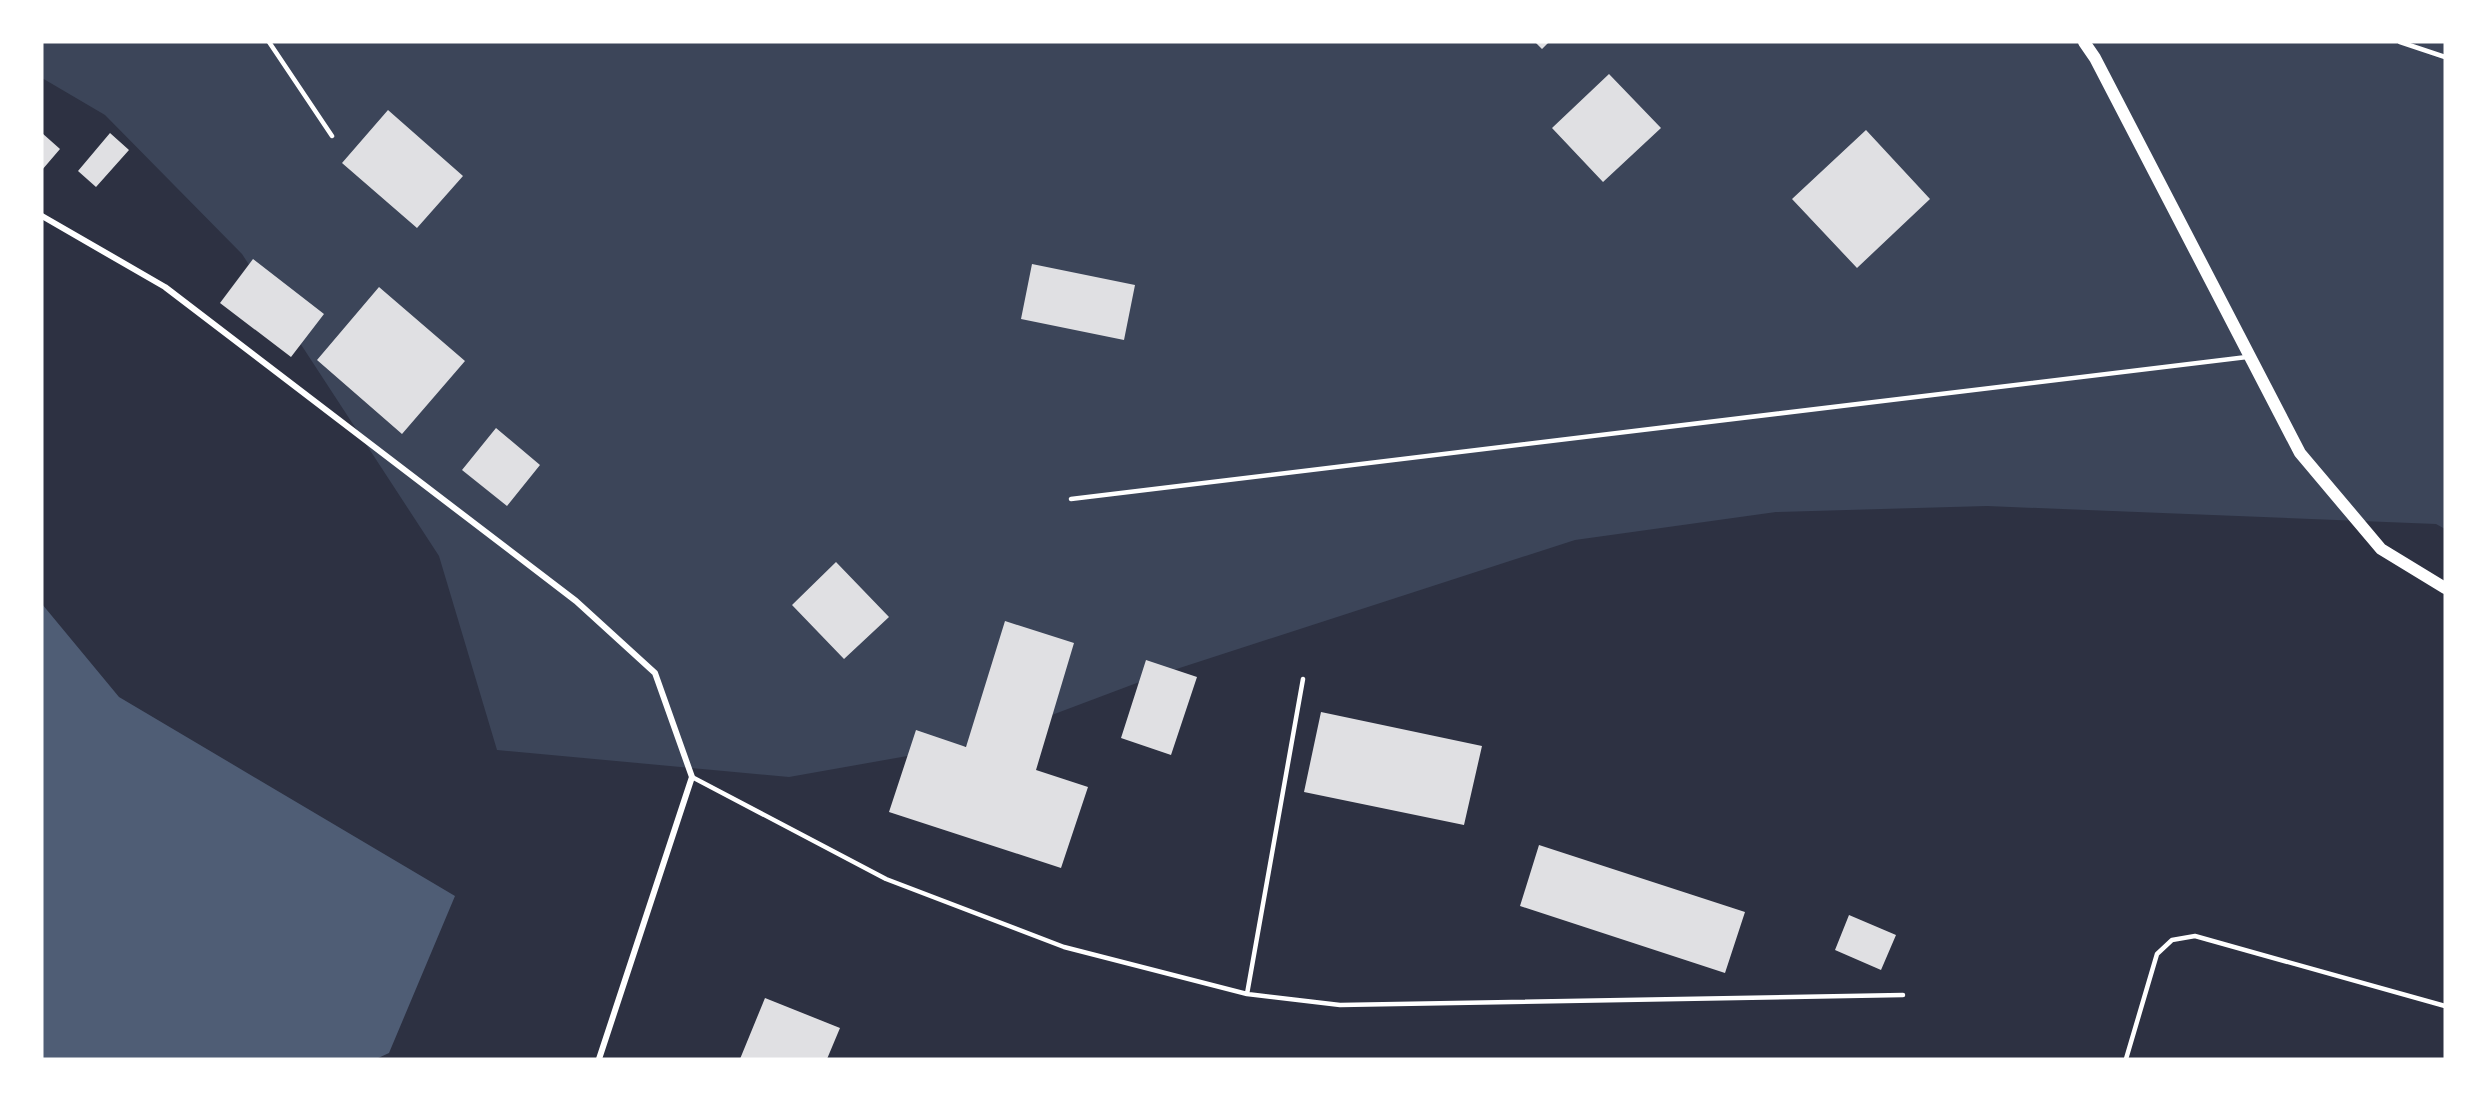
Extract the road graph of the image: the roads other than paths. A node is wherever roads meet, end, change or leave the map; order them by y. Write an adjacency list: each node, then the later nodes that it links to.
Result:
1 (269, 42): 5 (lane)
2 (2084, 42): 7 (main road)
3 (2400, 42): 4 (lane)
4 (2445, 57)
5 (332, 136)
6 (42, 216): 11 (street)
7 (2250, 356): 8 (lane); 9 (main road)
8 (1071, 499)
9 (2445, 588)
10 (1303, 680): 12 (lane)
11 (692, 777): 12 (lane); 15 (street)
12 (1247, 994): 13 (lane)
13 (1903, 995)
14 (2445, 1006): 16 (lane)
15 (599, 1059)
16 (2126, 1059)

